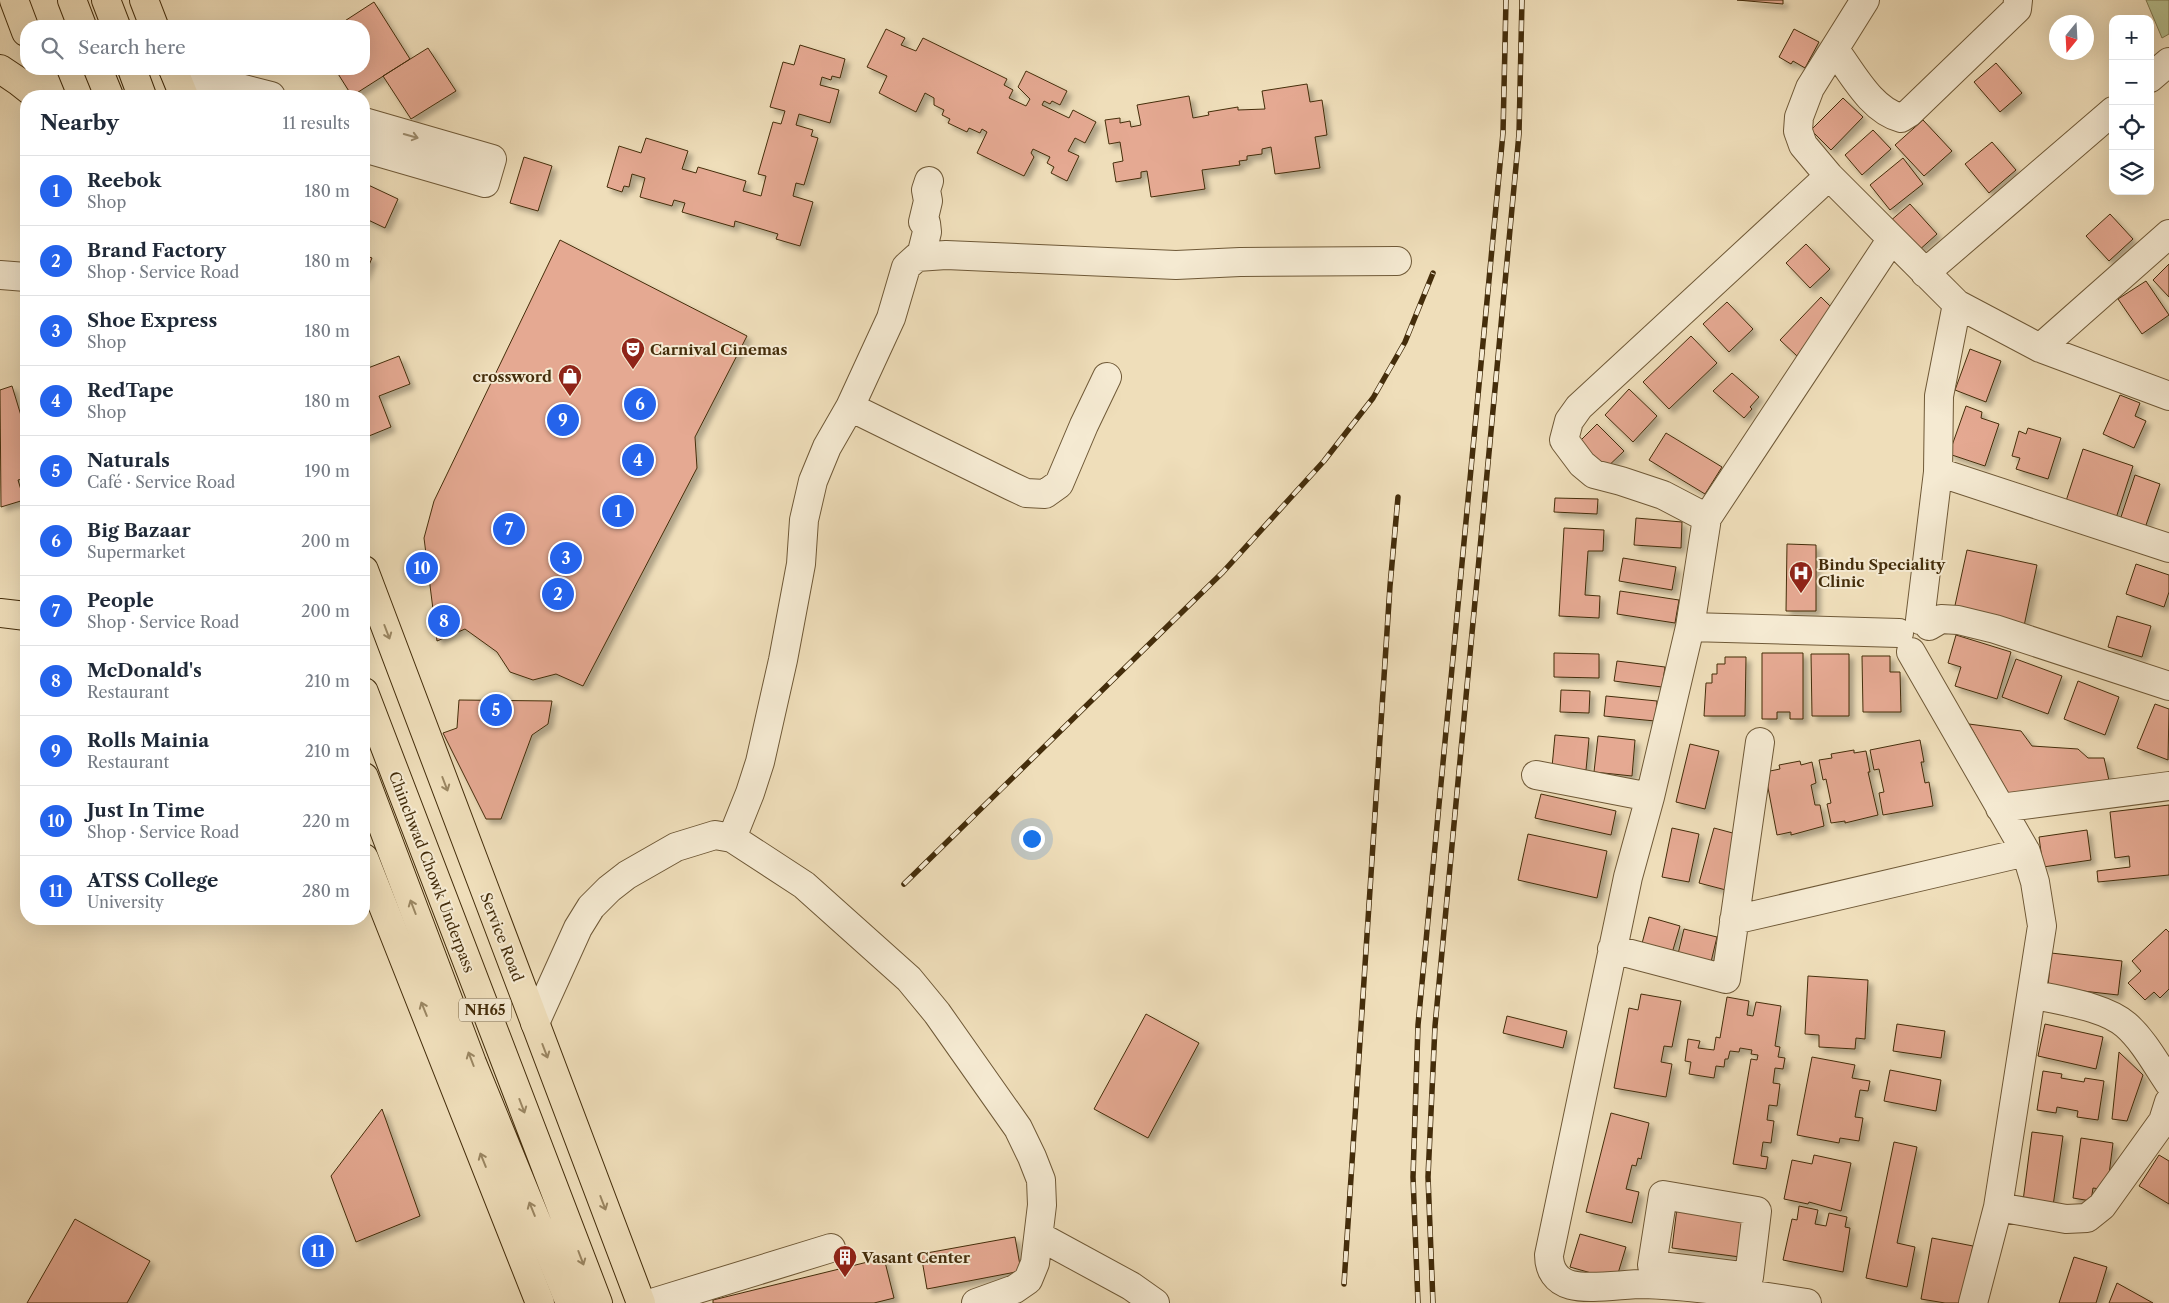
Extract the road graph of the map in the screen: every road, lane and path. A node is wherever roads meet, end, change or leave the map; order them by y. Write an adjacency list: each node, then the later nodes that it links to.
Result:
1 (14, 0): 7 (main road)
2 (72, 0): 8 (main road)
3 (106, 0): 9 (main road)
4 (144, 0): 10 (main road)
5 (1865, 0): 11 (street)
6 (2018, 0): 11 (street)
7 (22, 20)
8 (80, 20)
9 (114, 20)
10 (152, 20)
11 (1834, 50): 29 (street)
12 (2169, 62): 19 (street)
13 (0, 69): 20 (main road)
14 (42, 75): 21 (main road)
15 (100, 75): 22 (main road)
16 (134, 75): 23 (main road)
17 (176, 75): 24 (main road)
18 (193, 75): 25 (street)
19 (2154, 75)
20 (29, 90)
21 (49, 90)
22 (106, 90)
23 (140, 90)
24 (182, 90)
25 (249, 90)
26 (2109, 114): 35 (street)
27 (370, 124): 28 (street, one-way to 28)
28 (370, 149)
29 (1829, 176): 32 (street); 44 (street)
30 (928, 181): 33 (street)
31 (2169, 234): 39 (street)
32 (1892, 240): 35 (street); 44 (street)
33 (922, 256): 34 (street); 42 (street)
34 (1397, 261)
35 (1925, 273): 38 (street)
36 (0, 275): 37 (street)
37 (20, 277)
38 (1957, 304): 39 (street); 43 (street)
39 (2040, 348): 41 (street)
40 (1106, 378): 42 (street)
41 (2169, 396)
42 (850, 407): 59 (street)
43 (1938, 472): 45 (street); 50 (street)
44 (1707, 518): 49 (street)
45 (2169, 548)
46 (370, 586): 65 (main road, Service Road, one-way to 65)
47 (0, 613): 48 (main road)
48 (20, 615)
49 (1690, 628): 50 (street); 57 (street)
50 (1915, 633): 51 (street); 58 (street)
51 (2169, 686)
52 (370, 708): 73 (main road, Chinchwad Chowk Underpass / NH65, one-way to 73)
53 (1760, 742): 62 (street)
54 (1536, 775): 57 (street)
55 (2169, 786): 58 (street)
56 (370, 793): 72 (main road, Chinchwad Chowk Underpass / NH65, one-way to 56)
57 (1650, 797): 63 (street)
58 (2000, 808): 60 (street)
59 (732, 838): 65 (street); 69 (street)
60 (2026, 852): 62 (street); 64 (street)
61 (370, 873): 71 (main road, one-way to 61)
62 (1734, 920): 63 (street)
63 (1612, 948): 78 (street)
64 (2032, 994): 66 (street); 68 (street)
65 (535, 1023): 74 (main road, Service Road, one-way to 74)
66 (2169, 1083)
67 (2169, 1102): 68 (street)
68 (1998, 1207): 79 (street)
69 (1039, 1236): 76 (street); 77 (street)
70 (831, 1248): 75 (street)
71 (540, 1303)
72 (570, 1303)
73 (598, 1303)
74 (641, 1303)
75 (652, 1303)
76 (976, 1303)
77 (1156, 1303)
78 (1807, 1303)
79 (1974, 1303)

